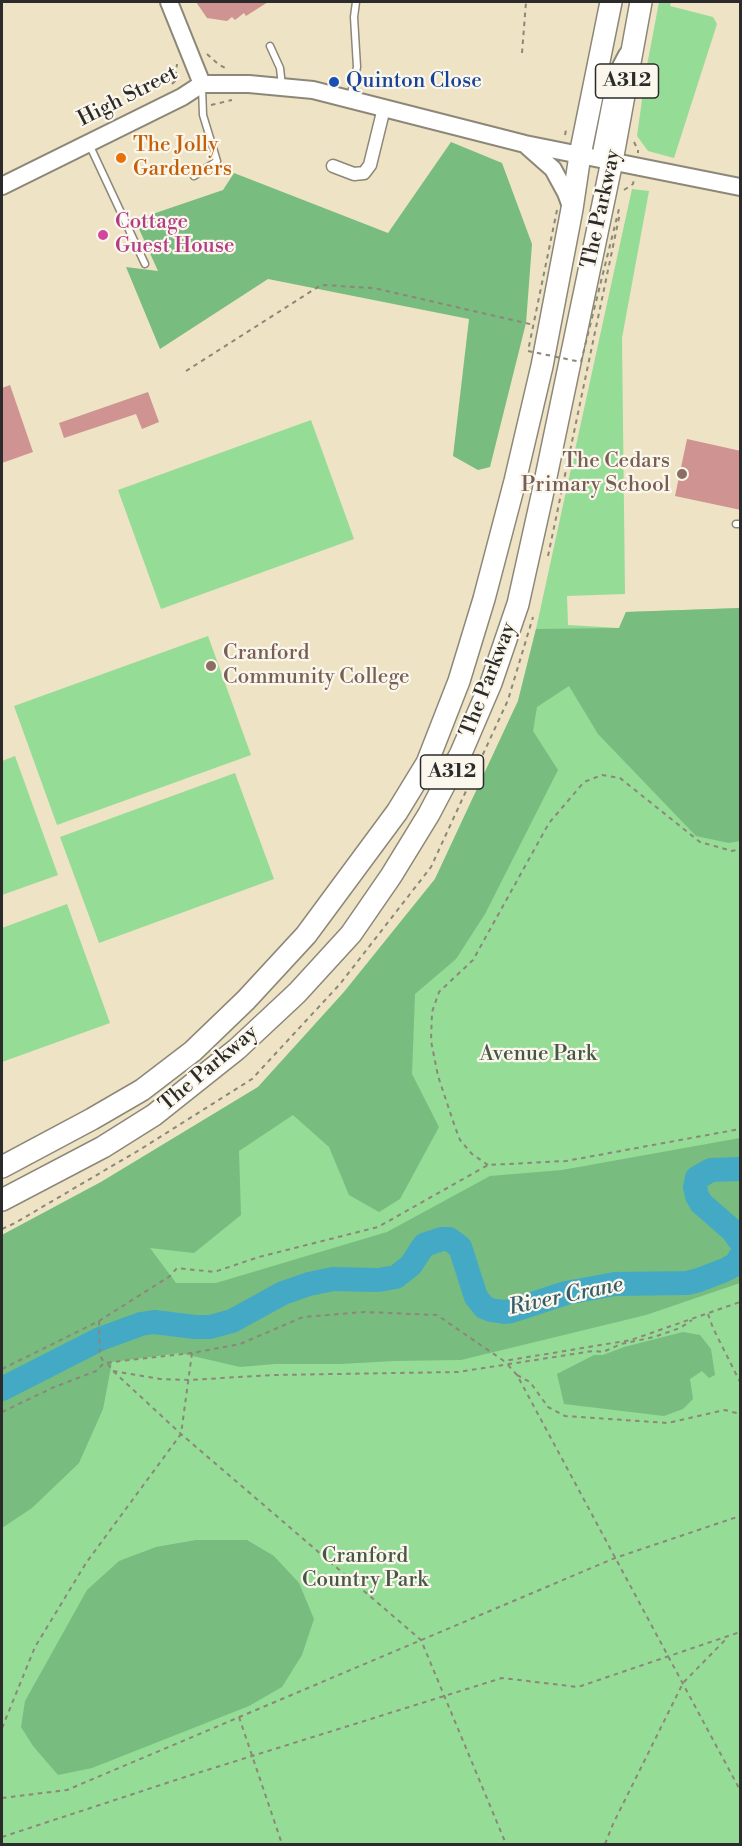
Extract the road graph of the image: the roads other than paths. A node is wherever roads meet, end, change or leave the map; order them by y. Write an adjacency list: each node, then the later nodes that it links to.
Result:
1 (169, 2): 6 (street)
2 (357, 2): 8 (lane)
3 (611, 2): 12 (highway, The Parkway / A312)
4 (641, 2): 12 (highway, The Parkway / A312)
5 (270, 46): 7 (lane)
6 (202, 84): 7 (street, High Street); 10 (street, High Street); 14 (lane)
7 (282, 86): 8 (street, High Street)
8 (350, 98): 9 (street, High Street)
9 (384, 108): 11 (street, High Street); 13 (street)
10 (89, 143): 15 (street, High Street); 18 (lane)
11 (525, 144): 12 (street, High Street); 17 (street)
12 (597, 158): 16 (street, High Street); 17 (highway, The Parkway / A312); 20 (highway, The Parkway / A312)
13 (333, 166)
14 (194, 176)
15 (2, 186)
16 (741, 187)
17 (564, 210): 19 (highway, The Parkway / A312)
18 (145, 264)
19 (2, 1167)
20 (2, 1200)

